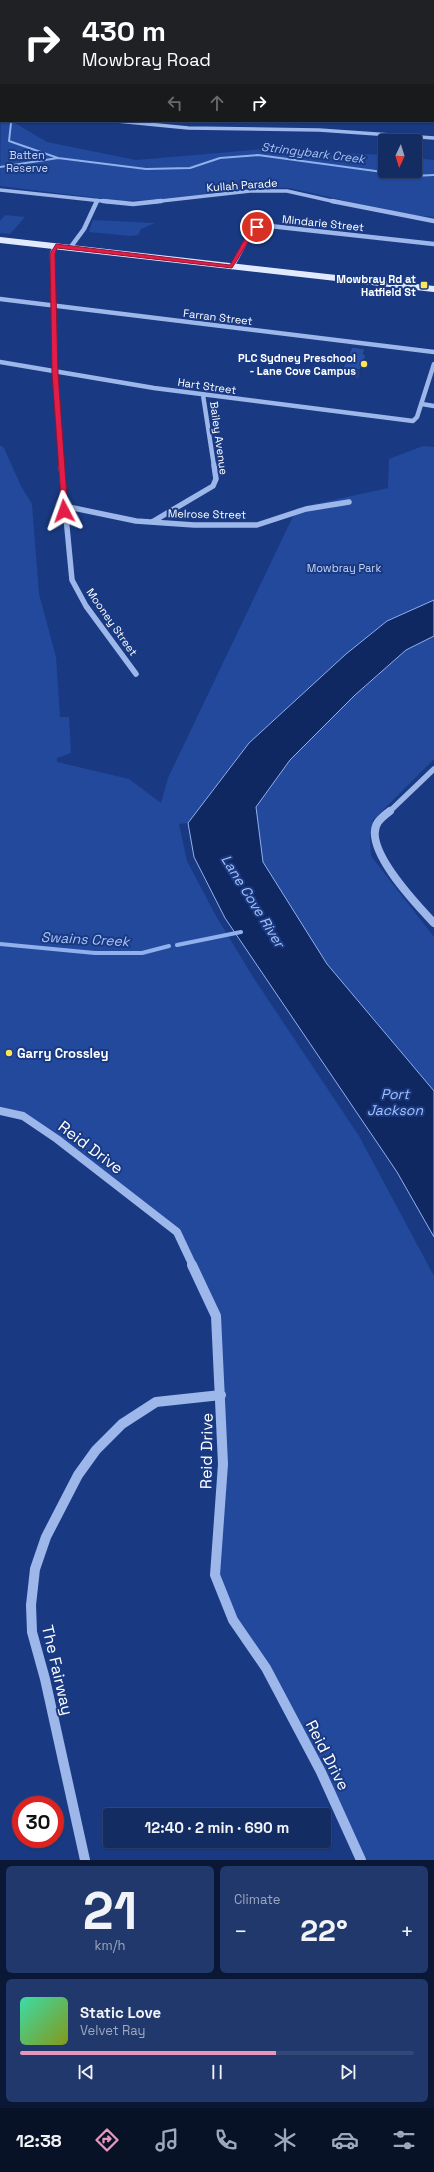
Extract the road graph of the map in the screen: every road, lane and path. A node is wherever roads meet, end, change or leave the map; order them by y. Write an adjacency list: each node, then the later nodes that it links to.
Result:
1 (123, 122): 5 (street)
2 (183, 122): 5 (street)
3 (306, 122): 4 (street)
4 (303, 129): 5 (street); 6 (street)
5 (183, 130)
6 (434, 138)
7 (0, 190): 8 (street, Kullah Parade)
8 (98, 201): 9 (street, Kullah Parade); 13 (street)
9 (434, 221)
10 (0, 240): 12 (main road)
11 (434, 244): 14 (street, Mindarie Street)
12 (56, 246): 13 (main road); 17 (street, Mooney Street)
13 (70, 248): 14 (main road)
14 (232, 267): 15 (main road)
15 (434, 289)
16 (0, 299): 17 (street, Farran Street)
17 (53, 306): 18 (street, Farran Street); 21 (street, Mooney Street)
18 (434, 352)
19 (0, 362): 21 (street, Hart Street)
20 (434, 364): 23 (street)
21 (55, 373): 22 (street, Hart Street); 26 (street, Mooney Street)
22 (203, 395): 23 (street, Hart Street); 27 (street, Bailey Avenue)
23 (422, 404): 24 (street)
24 (434, 406)
25 (349, 502): 27 (street, Melrose Street)
26 (64, 506): 27 (street, Melrose Street); 28 (street, Mooney Street)
27 (152, 522)
28 (136, 674)
29 (434, 769): 30 (street)
30 (430, 914): 31 (street)
31 (434, 923)
32 (0, 1112): 33 (street, Reid Drive)
33 (221, 1395): 34 (street, The Fairway); 35 (street, Reid Drive)
34 (85, 1860)
35 (361, 1860)

